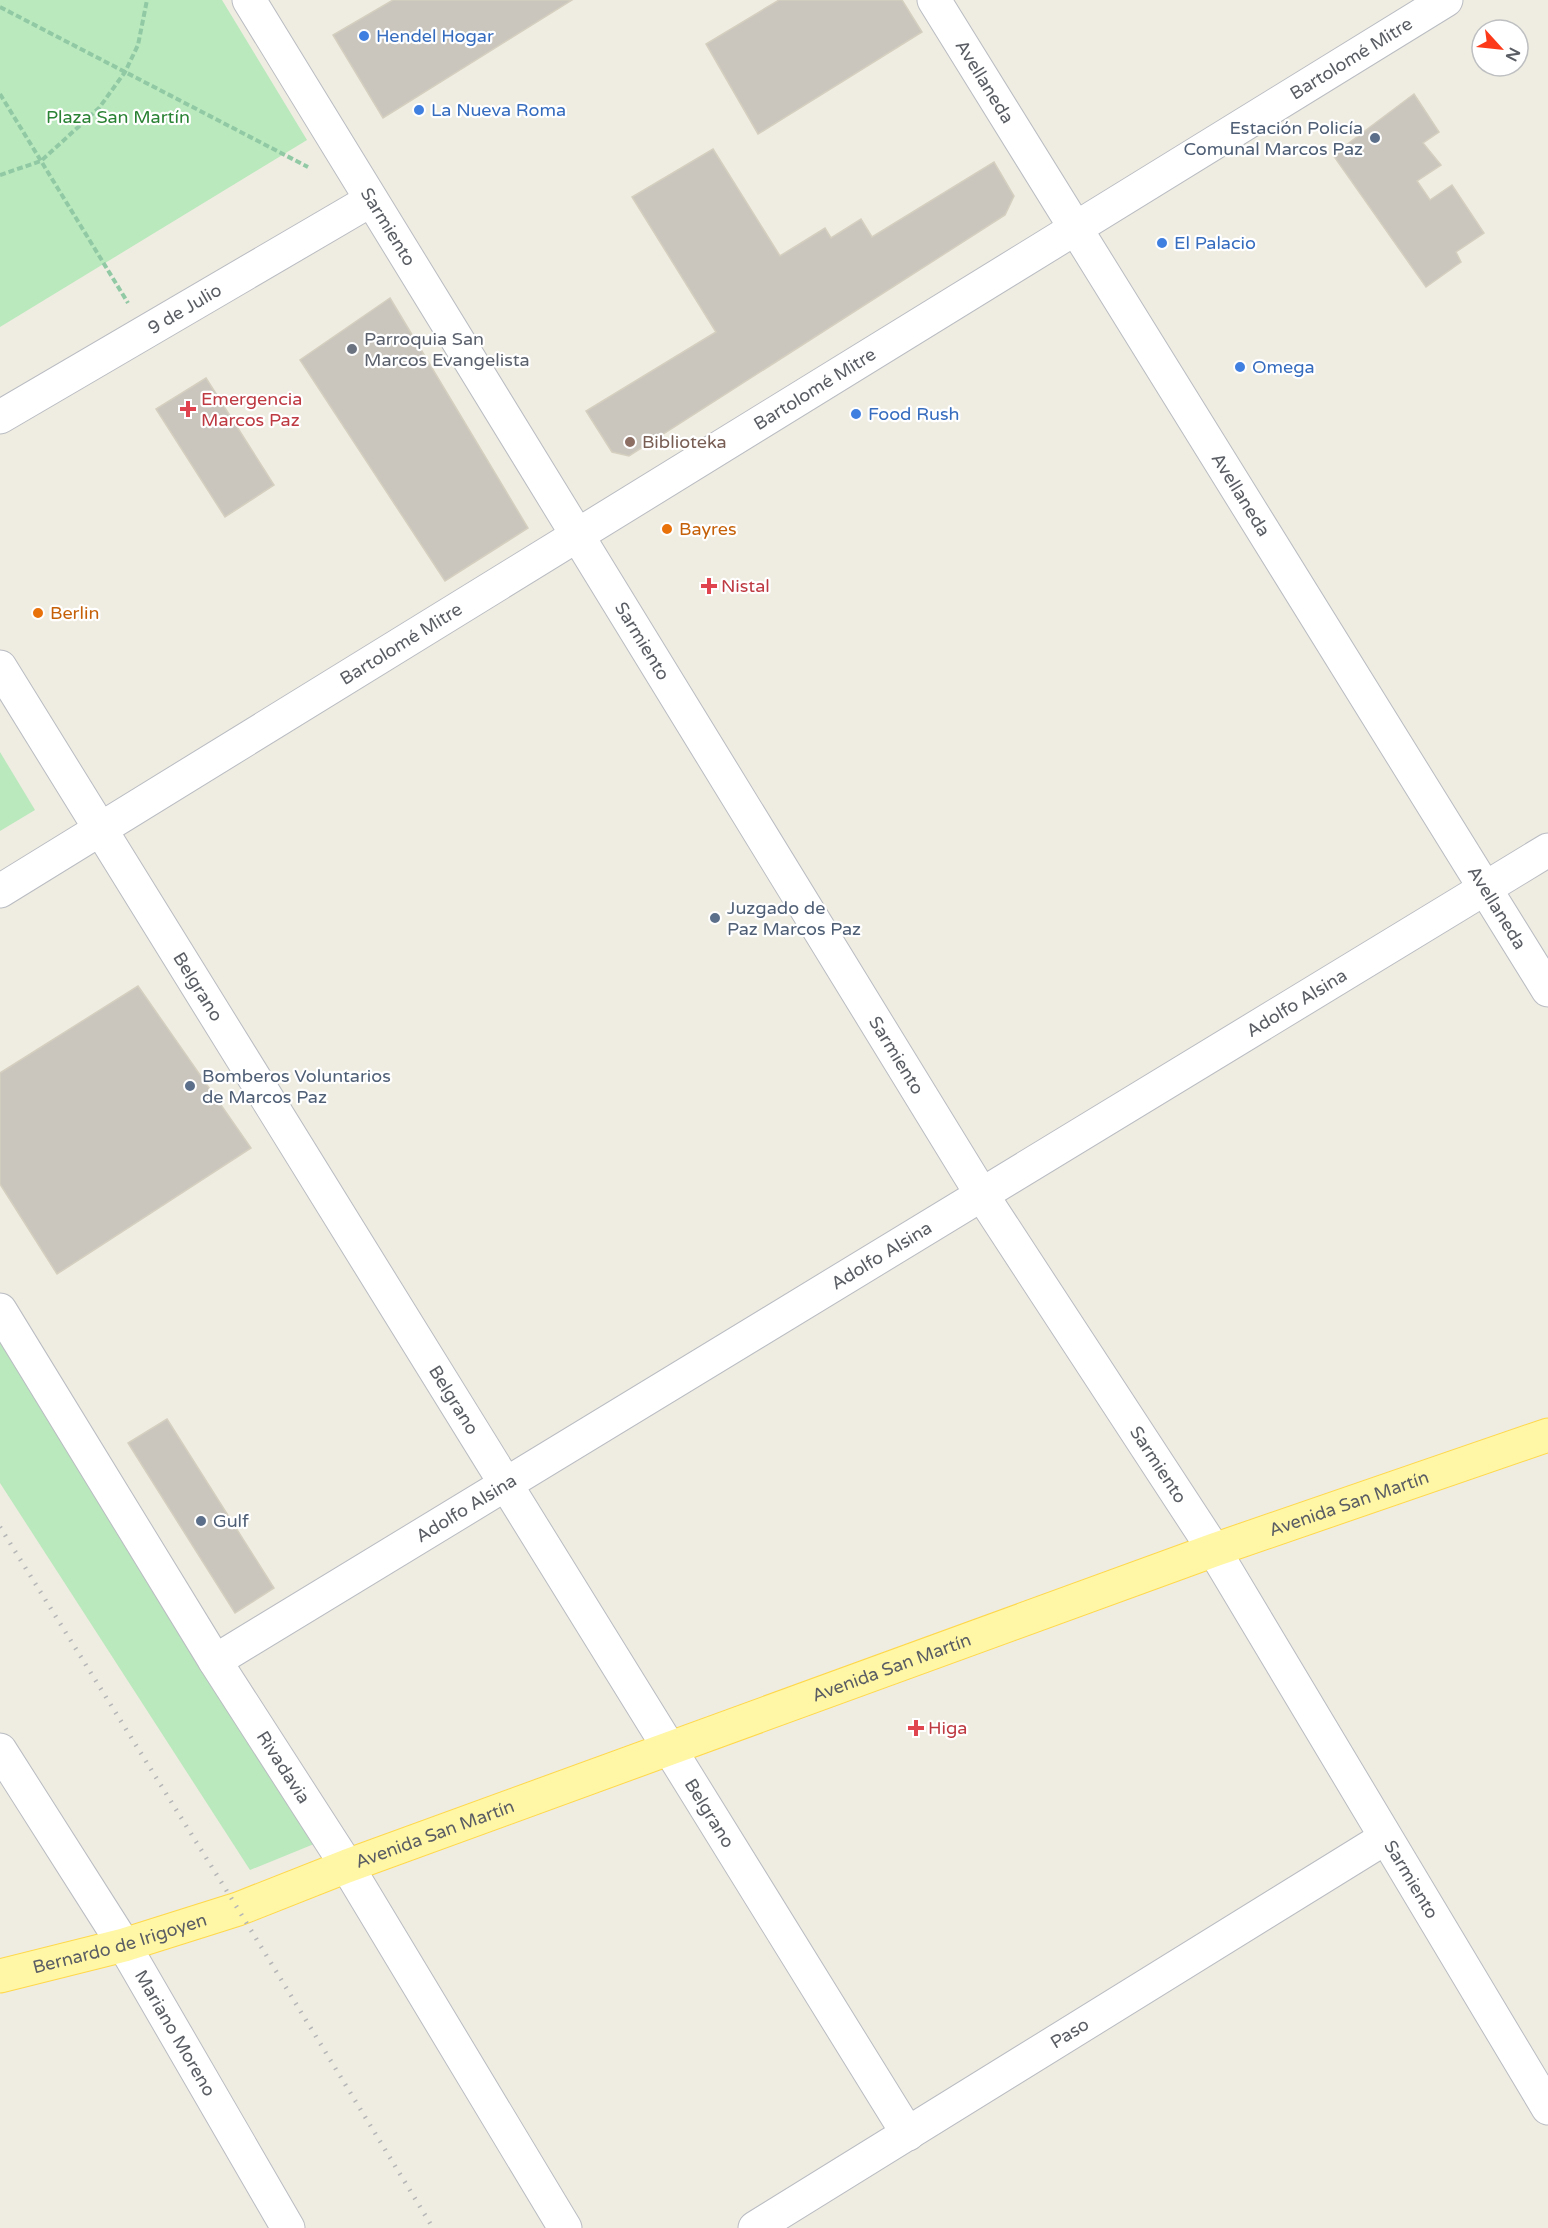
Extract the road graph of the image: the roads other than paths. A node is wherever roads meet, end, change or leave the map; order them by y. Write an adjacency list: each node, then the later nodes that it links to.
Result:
1 (249, 0): 4 (street, Sarmiento)
2 (933, 0): 5 (street, Avellaneda)
3 (1446, 0): 5 (street, Bartolomé Mitre)
4 (371, 200): 6 (street, 9 de Julio); 7 (street, Sarmiento)
5 (1077, 228): 7 (street, Bartolomé Mitre); 11 (street, Avellaneda)
6 (0, 417)
7 (577, 536): 9 (street, Bartolomé Mitre); 14 (street, Sarmiento)
8 (0, 667): 9 (street, Belgrano)
9 (100, 829): 12 (street, Bartolomé Mitre); 17 (street, Belgrano)
10 (1548, 850): 11 (street, Adolfo Alsina)
11 (1486, 888): 13 (street, Avellaneda); 14 (street, Adolfo Alsina)
12 (0, 891)
13 (1548, 990)
14 (982, 1195): 17 (street, Adolfo Alsina); 18 (street, Sarmiento)
15 (0, 1310): 19 (street, Rivadavia)
16 (1548, 1436): 18 (main road, Avenida San Martín)
17 (506, 1484): 19 (street, Adolfo Alsina); 20 (street, Belgrano)
18 (1214, 1550): 20 (main road, Avenida San Martín); 22 (street, Sarmiento)
19 (215, 1661): 23 (street, Rivadavia)
20 (671, 1748): 23 (main road, Avenida San Martín); 28 (street, Belgrano)
21 (0, 1750): 25 (street, Mariano Moreno)
22 (1385, 1838): 27 (street, Sarmiento); 28 (street, Paso)
23 (347, 1866): 24 (main road, Avenida San Martín); 30 (street, Rivadavia)
24 (238, 1908): 25 (main road, Bernardo de Irigoyen)
25 (124, 1945): 26 (main road, Bernardo de Irigoyen); 29 (street, Mariano Moreno)
26 (0, 1976)
27 (1548, 2108)
28 (908, 2134): 31 (street, Paso)
29 (288, 2228)
30 (564, 2228)
31 (755, 2228)

